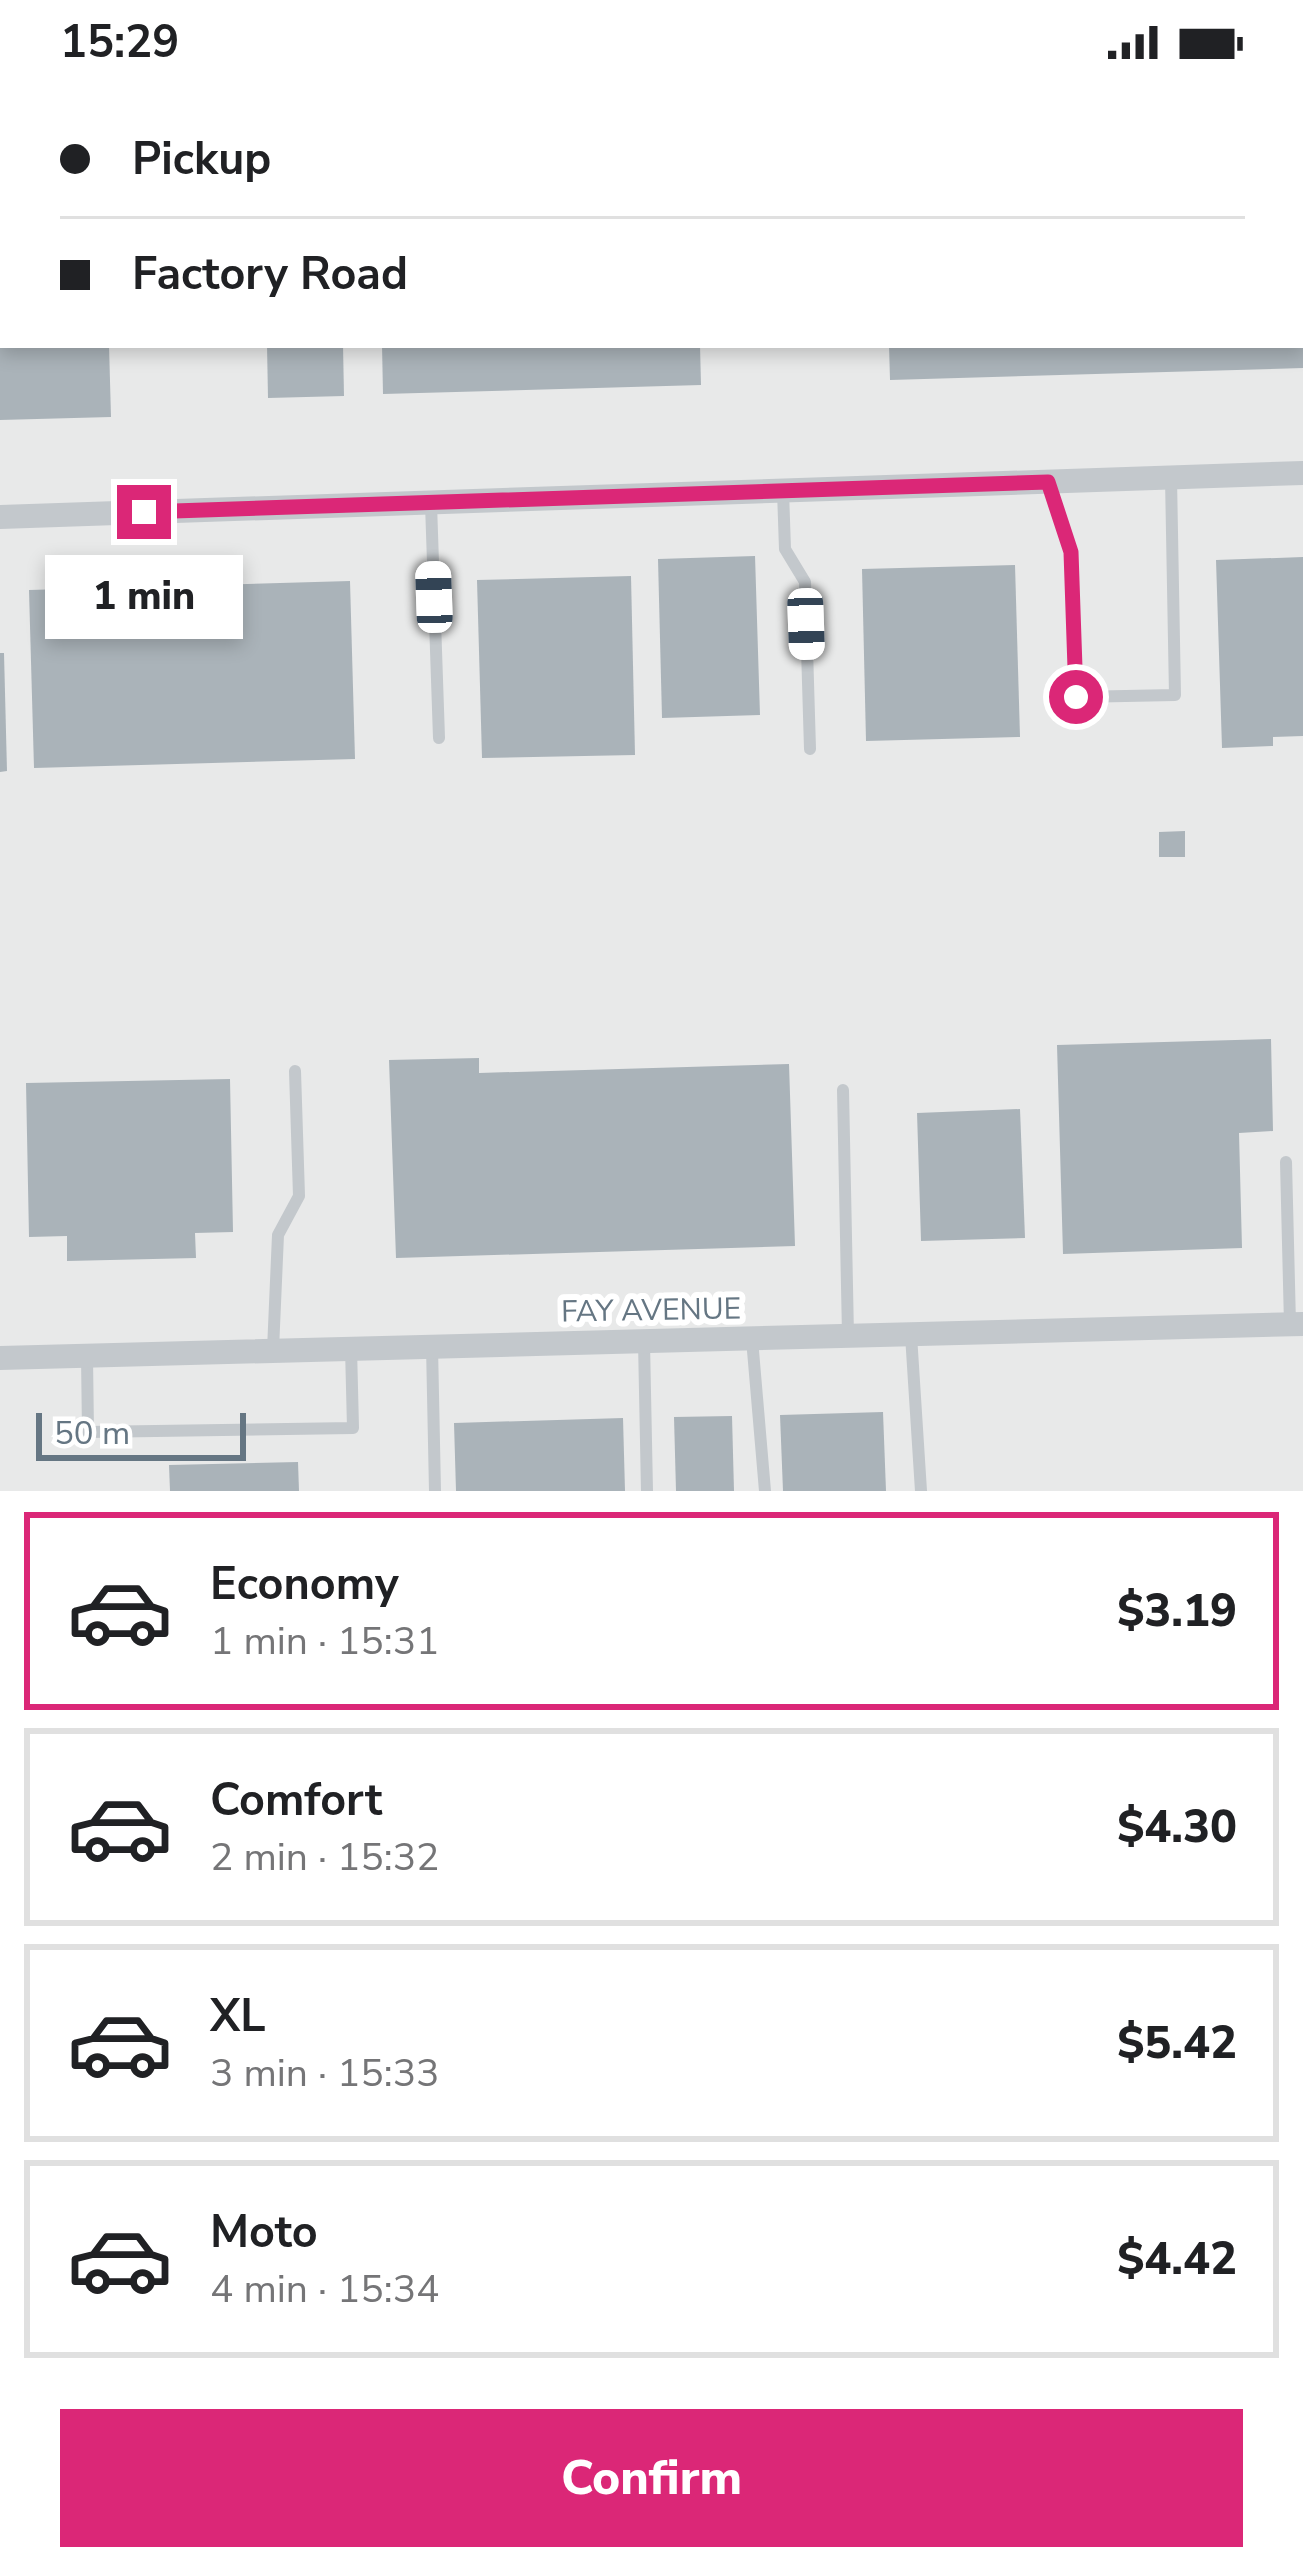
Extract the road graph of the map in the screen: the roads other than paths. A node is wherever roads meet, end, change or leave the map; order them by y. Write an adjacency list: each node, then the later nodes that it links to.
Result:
1 (1303, 473): 2 (street)
2 (1172, 478): 3 (street); 3 (lane)
3 (1048, 482): 4 (street)
4 (783, 491): 5 (street); 8 (lane)
5 (431, 502): 6 (street); 7 (lane)
6 (0, 517)
7 (439, 738)
8 (810, 749)
9 (295, 1071): 19 (lane)
10 (843, 1090): 14 (lane)
11 (1286, 1162): 12 (lane)
12 (1297, 1324): 13 (street, FAY AVENUE)
13 (910, 1334): 14 (street, FAY AVENUE); 25 (lane)
14 (848, 1335): 15 (street, FAY AVENUE)
15 (752, 1338): 16 (street, FAY AVENUE); 24 (lane)
16 (644, 1340): 17 (street, FAY AVENUE); 23 (lane)
17 (432, 1345): 18 (street, FAY AVENUE); 22 (lane)
18 (351, 1348): 19 (street, FAY AVENUE); 20 (lane)
19 (273, 1350): 20 (street, FAY AVENUE)
20 (87, 1355): 21 (street, FAY AVENUE)
21 (0, 1358)
22 (435, 1491)
23 (647, 1491)
24 (764, 1491)
25 (921, 1491)

